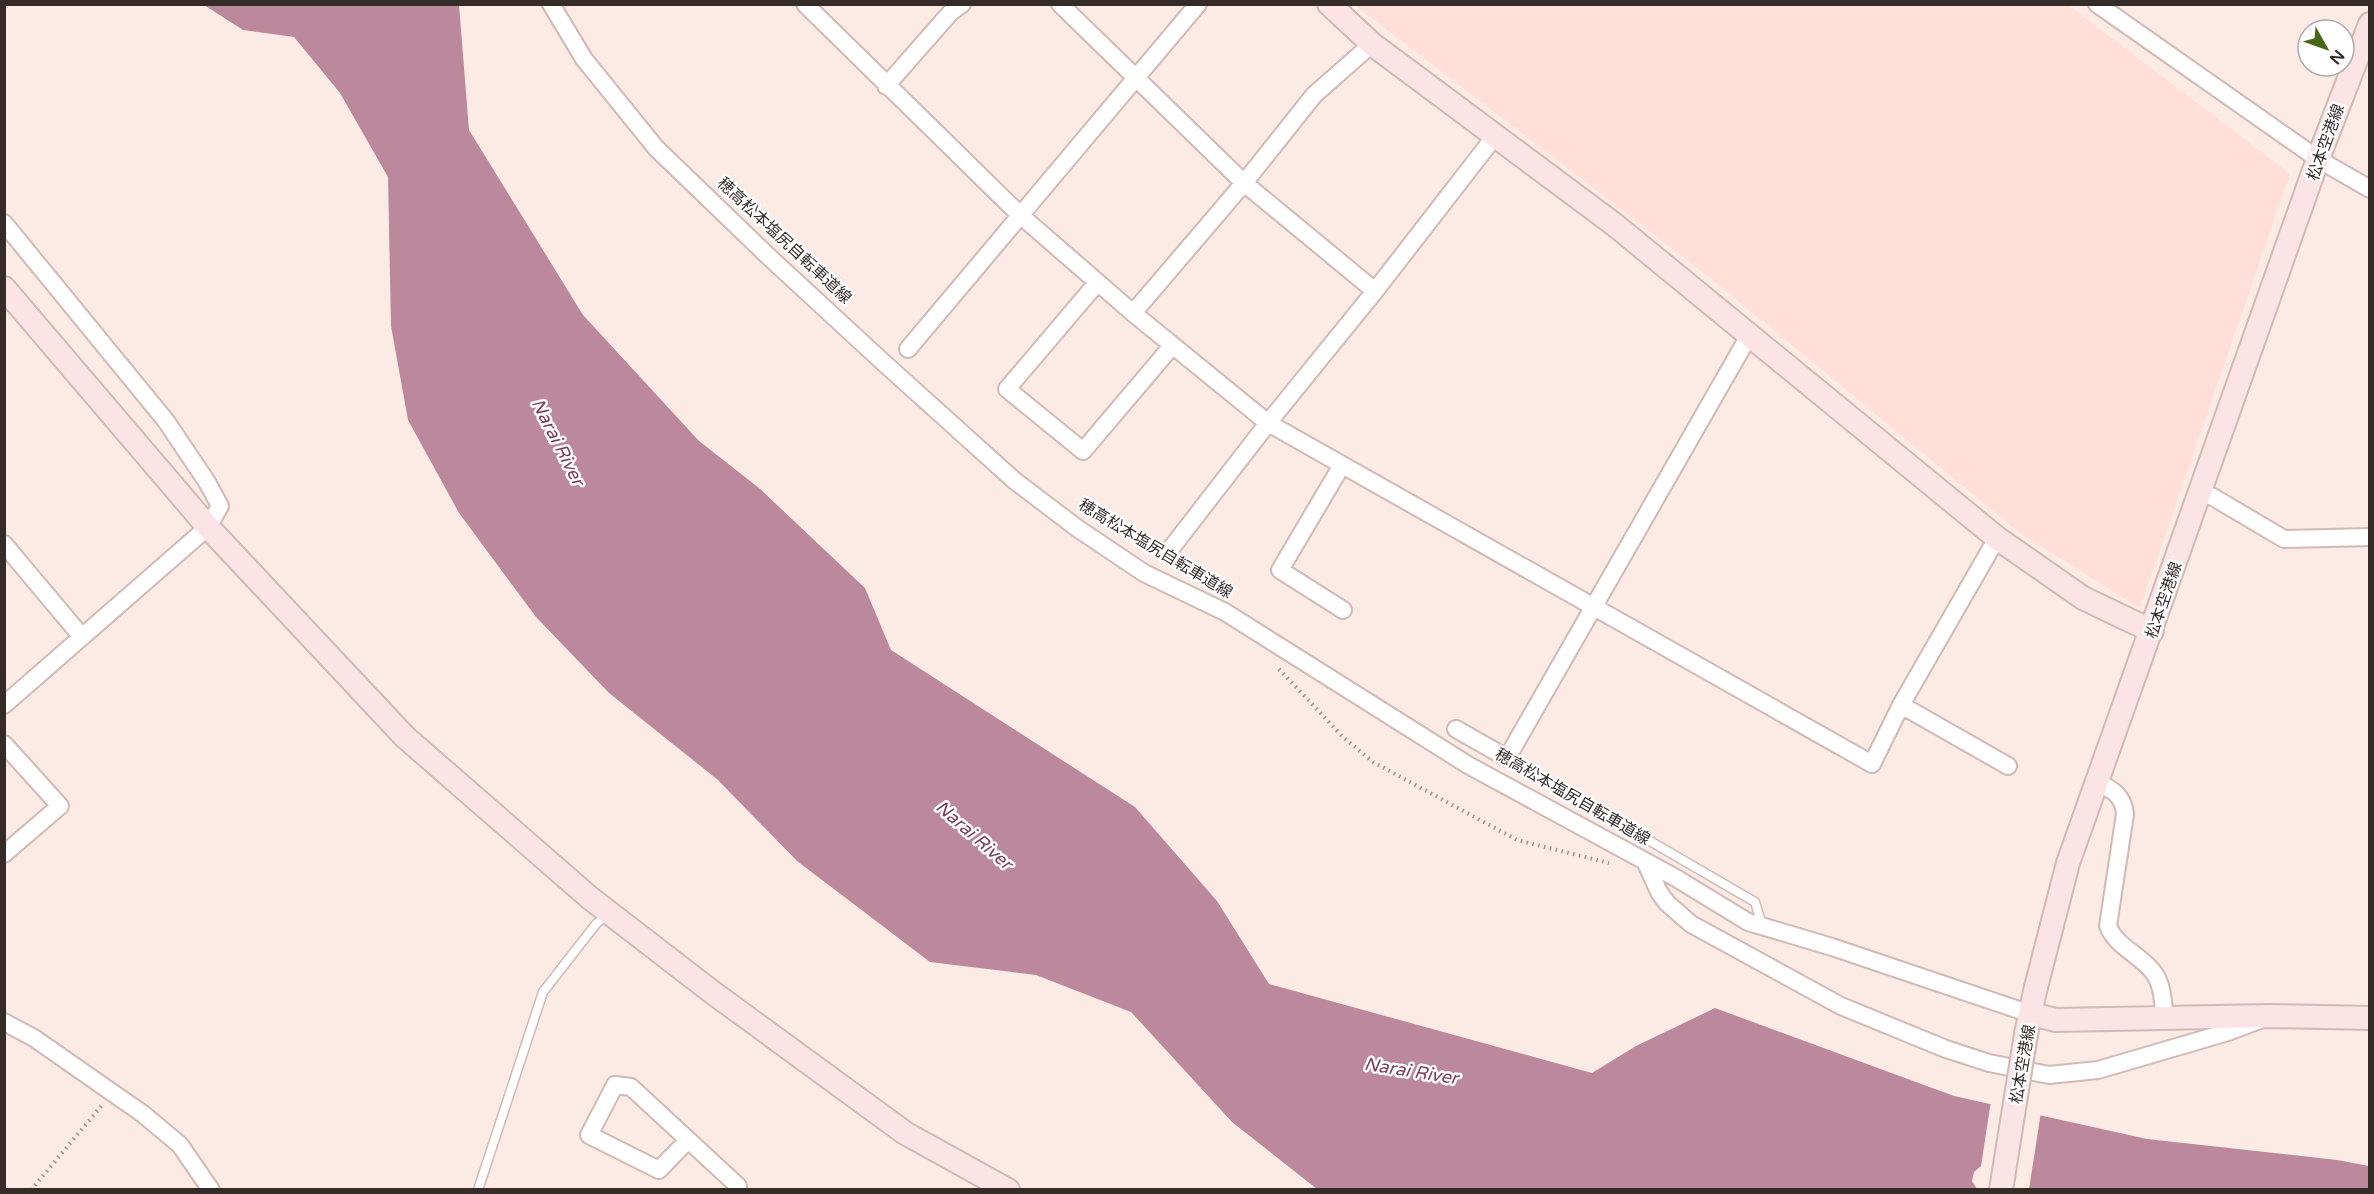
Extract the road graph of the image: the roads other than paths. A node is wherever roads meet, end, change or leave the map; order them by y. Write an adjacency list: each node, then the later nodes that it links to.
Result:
1 (550, 4): 46 (street)
2 (805, 4): 12 (street)
3 (962, 4): 12 (street)
4 (1060, 4): 11 (street)
5 (1198, 4): 11 (street)
6 (1329, 4): 9 (street)
7 (2097, 4): 14 (street)
8 (2370, 24): 10 (street, 松本空港線)
9 (1372, 44): 13 (street); 15 (street)
10 (2363, 60): 14 (street, 松本空港線)
11 (1135, 79): 15 (street); 17 (street)
12 (886, 86): 17 (street)
13 (1495, 136): 21 (street); 23 (street)
14 (2318, 159): 16 (street); 28 (street, 松本空港線)
15 (1244, 183): 21 (street); 22 (street)
16 (2370, 189)
17 (1020, 216): 19 (street); 25 (street)
18 (4, 223): 29 (street)
19 (1097, 283): 22 (street); 24 (street)
20 (4, 288): 29 (street)
21 (1375, 291): 26 (street)
22 (1132, 313): 24 (street)
23 (1750, 334): 31 (street); 34 (street)
24 (1172, 345): 26 (street)
25 (908, 349)
26 (1268, 423): 27 (street); 33 (street)
27 (1342, 465): 34 (street); 35 (street)
28 (2200, 492): 30 (street); 36 (street, 松本空港線)
29 (207, 527): 37 (street); 47 (street)
30 (2370, 537)
31 (1997, 538): 36 (street); 39 (street)
32 (4, 544): 37 (street)
33 (1169, 551)
34 (1592, 608): 39 (street); 42 (street)
35 (1343, 610)
36 (2152, 631): 44 (street, 松本空港線)
37 (82, 637): 38 (street)
38 (4, 705)
39 (1901, 705): 43 (street)
40 (1456, 729): 42 (street)
41 (4, 744): 45 (street)
42 (1507, 758): 48 (lane)
43 (2008, 766)
44 (2097, 782): 51 (street); 53 (street, 松本空港線)
45 (4, 854)
46 (1645, 861): 48 (street); 49 (street)
47 (609, 913): 56 (lane); 58 (street)
48 (1762, 926): 53 (street)
49 (2269, 1016): 50 (street); 51 (street)
50 (2370, 1018)
51 (2164, 1019): 53 (street)
52 (4, 1022): 55 (street)
53 (2028, 1024): 59 (street, 松本空港線, bridge)
54 (688, 1140): 54 (street); 57 (street)
55 (211, 1190)
56 (478, 1190)
57 (736, 1190)
58 (1008, 1190)
59 (2001, 1190)

